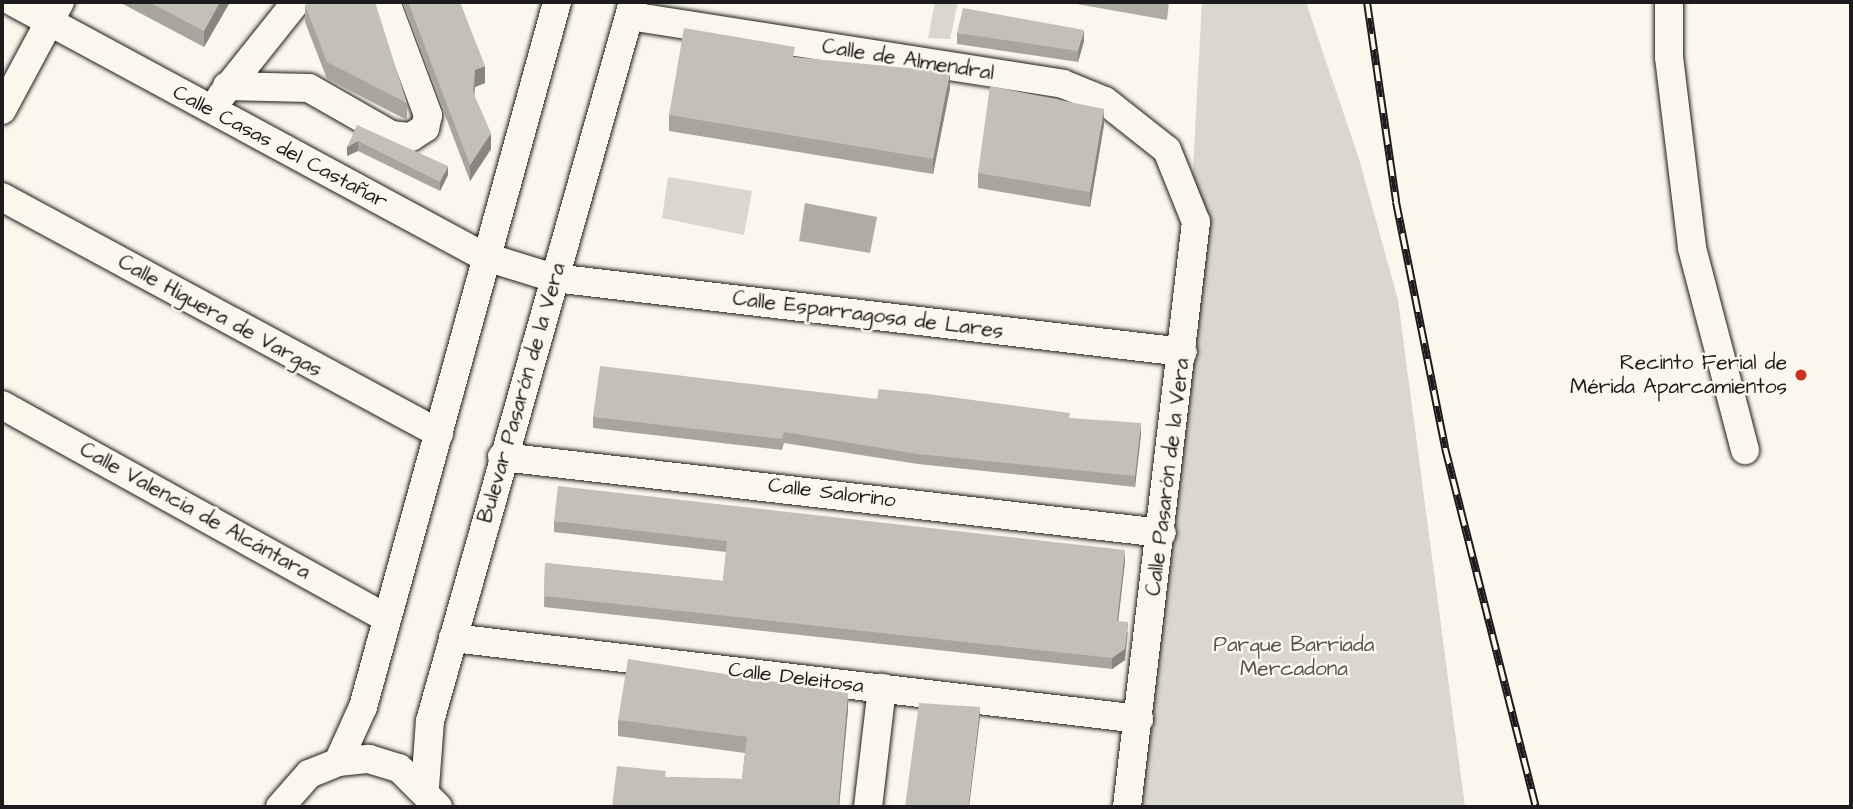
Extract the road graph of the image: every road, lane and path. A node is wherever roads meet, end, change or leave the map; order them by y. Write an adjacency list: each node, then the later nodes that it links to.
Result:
1 (13, 2): 7 (street, Calle Casas del Castañar)
2 (296, 2): 8 (street)
3 (386, 2): 8 (street)
4 (557, 2): 12 (street)
5 (1669, 2): 17 (street)
6 (631, 9): 10 (street, Calle de Almendral); 13 (street, Bulevar Pasarón de la Vera)
7 (55, 12): 8 (street, Calle Casas del Castañar); 9 (street)
8 (220, 98): 12 (street, Calle Casas del Castañar)
9 (2, 110)
10 (1167, 150): 14 (street, Calle Pasarón de la Vera)
11 (2, 197): 16 (street, Calle Higuera de Vargas)
12 (483, 256): 13 (street, Calle Casas del Castañar); 16 (street)
13 (554, 278): 14 (street, Calle Esparragosa de Lares); 18 (street, Bulevar Pasarón de la Vera)
14 (1183, 352): 19 (street, Calle Pasarón de la Vera)
15 (2, 405): 20 (street, Calle Valencia de Alcántara)
16 (439, 433): 20 (street)
17 (1745, 450)
18 (502, 457): 19 (street, Calle Salorino); 21 (street, Bulevar Pasarón de la Vera)
19 (1162, 533): 23 (street, Calle Pasarón de la Vera)
20 (387, 618): 24 (street)
21 (453, 638): 22 (street, Calle Deleitosa); 25 (street, Bulevar Pasarón de la Vera)
22 (882, 688): 23 (street, Calle Deleitosa); 27 (street)
23 (1139, 719): 28 (street, Calle Pasarón de la Vera)
24 (338, 762): 25 (street); 26 (street)
25 (432, 797)
26 (280, 807)
27 (868, 807)
28 (1127, 807)

